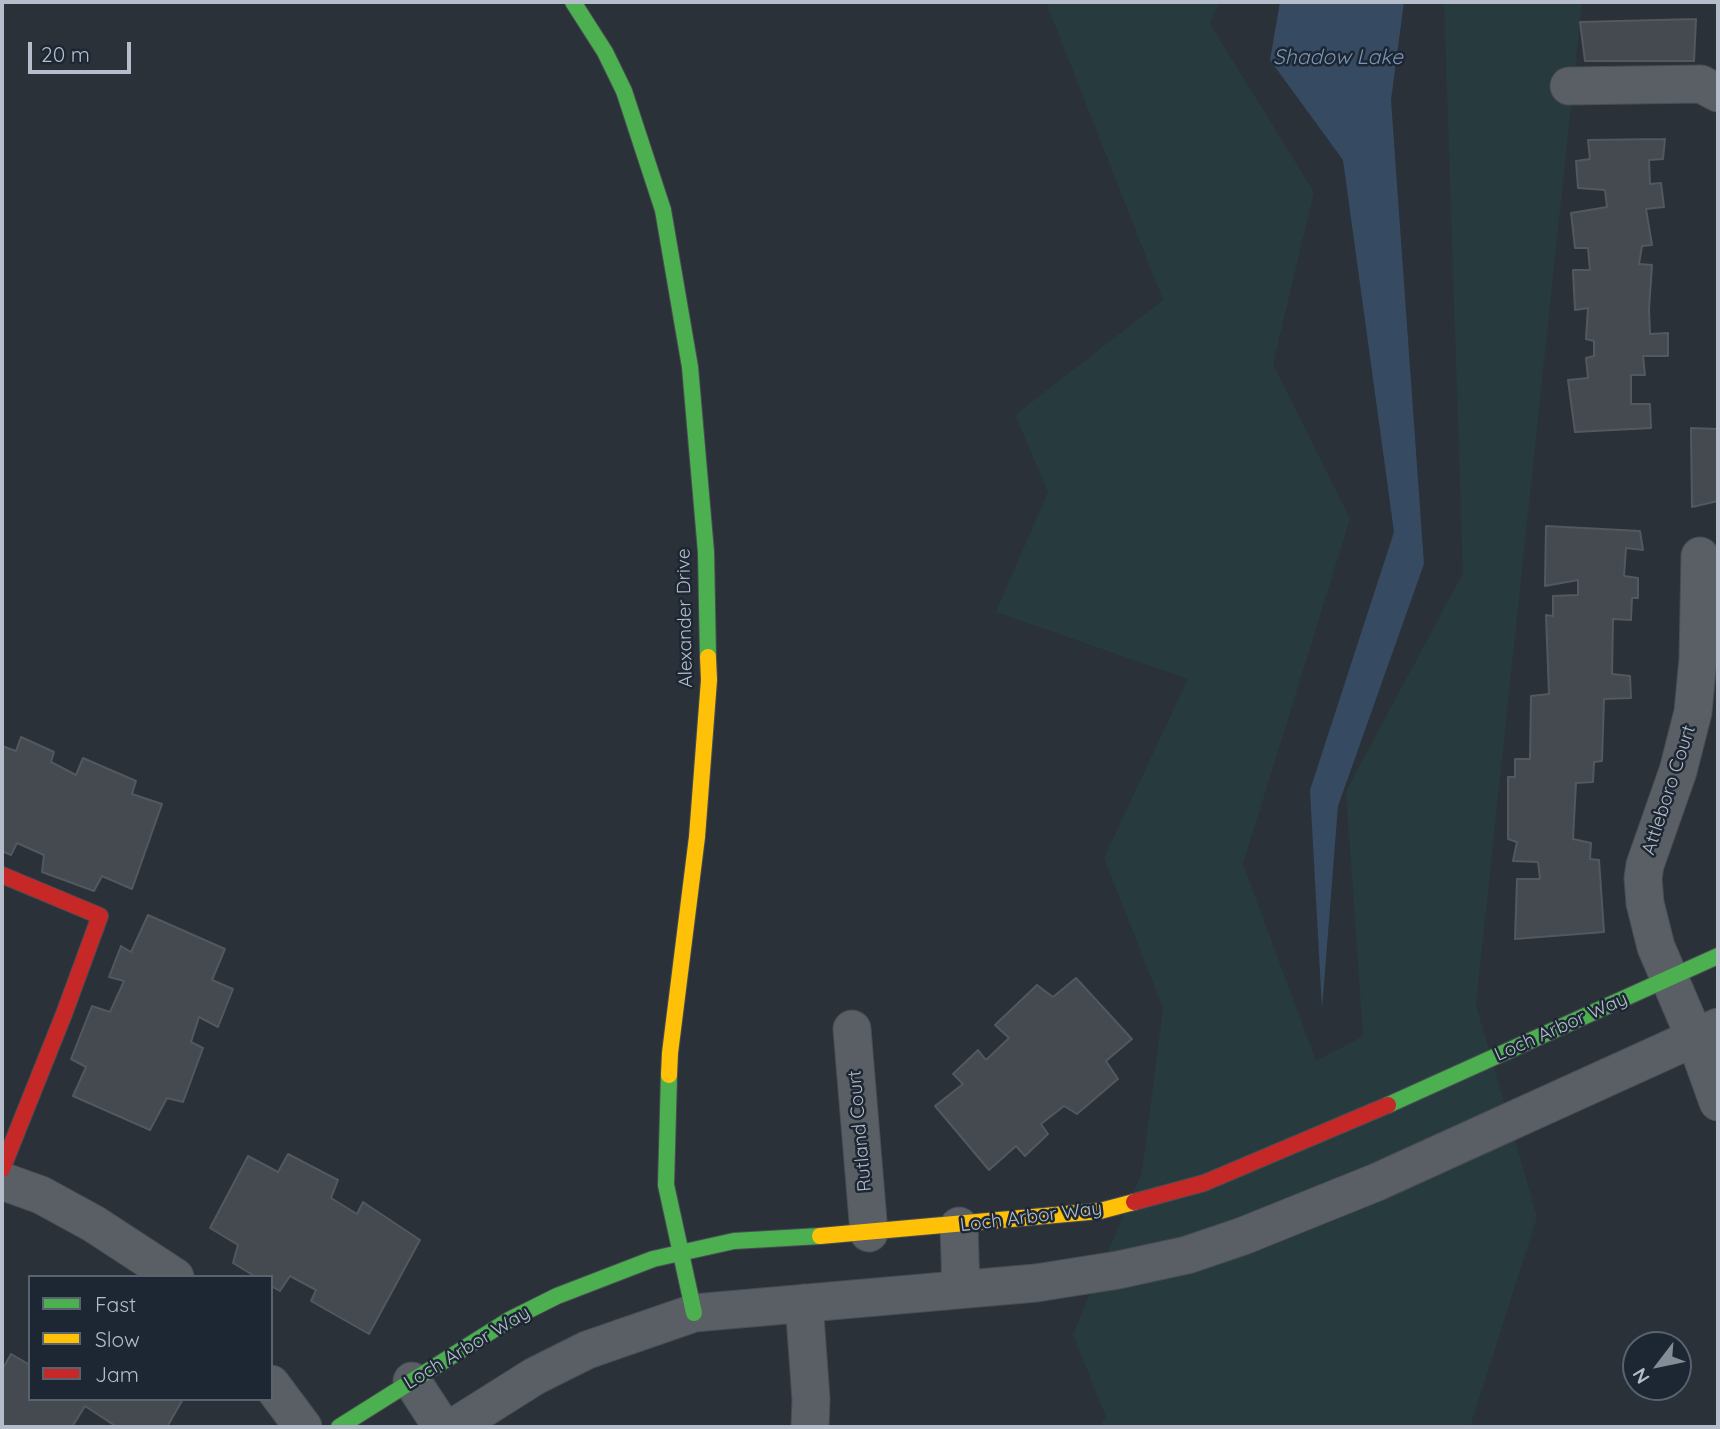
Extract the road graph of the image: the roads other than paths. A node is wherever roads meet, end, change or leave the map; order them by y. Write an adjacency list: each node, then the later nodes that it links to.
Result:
1 (573, 2): 16 (street, Alexander Drive)
2 (1569, 86): 3 (street)
3 (1718, 93)
4 (1700, 556): 5 (street, Attleboro Court)
5 (1706, 714): 8 (street, Attleboro Court)
6 (2, 875): 12 (street)
7 (1718, 956): 8 (street, Loch Arbor Way)
8 (1670, 977): 10 (street, Attleboro Court); 14 (street, Loch Arbor Way)
9 (852, 1029): 15 (street, Rutland Court)
10 (1707, 1032): 11 (street, Attleboro Court); 18 (street)
11 (1718, 1102)
12 (2, 1169)
13 (2, 1181): 17 (street)
14 (959, 1226): 15 (street, Loch Arbor Way); 18 (street)
15 (869, 1233): 16 (street, Loch Arbor Way)
16 (679, 1253): 20 (street, Alexander Drive); 21 (street, Loch Arbor Way)
17 (172, 1275)
18 (961, 1289): 19 (street)
19 (804, 1303): 20 (street); 27 (street)
20 (694, 1313): 26 (street)
21 (412, 1381): 24 (street, Loch Arbor Way); 25 (street)
22 (273, 1387): 23 (street)
23 (303, 1427)
24 (339, 1427)
25 (442, 1427)
26 (454, 1427)
27 (810, 1427)

